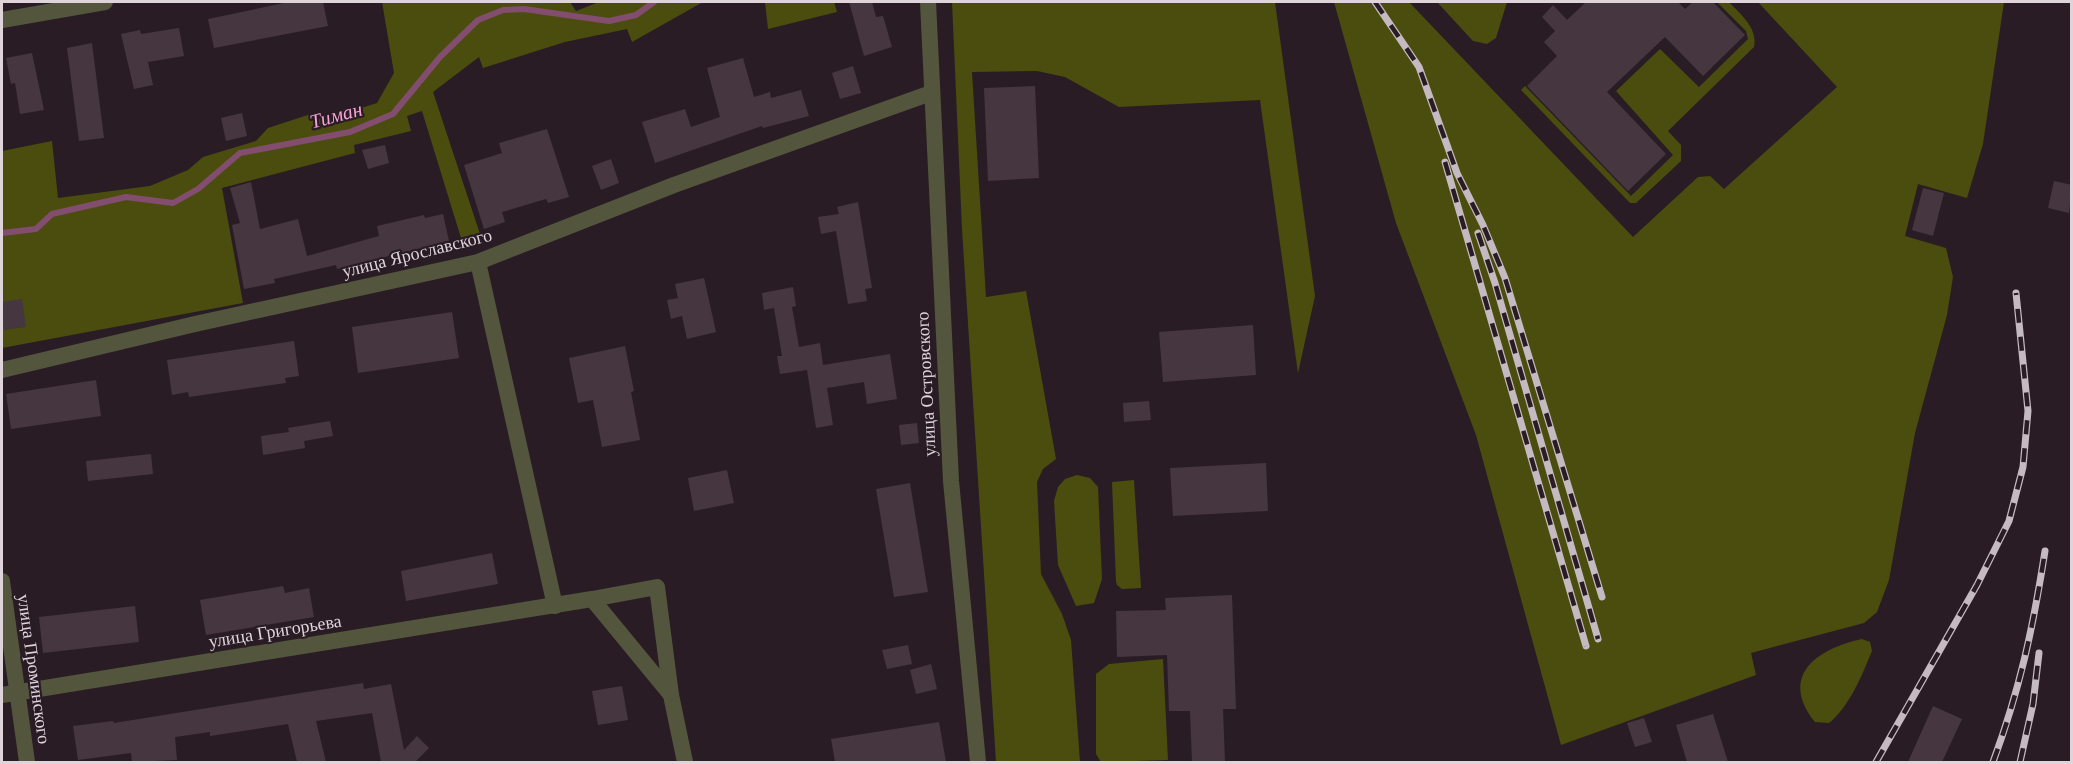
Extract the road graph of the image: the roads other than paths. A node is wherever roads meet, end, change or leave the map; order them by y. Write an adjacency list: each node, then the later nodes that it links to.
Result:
1 (105, 2): 3 (street)
2 (928, 2): 4 (street, улица Островского)
3 (2, 20)
4 (930, 93): 5 (street, улица Ярославского); 14 (street, улица Островского)
5 (478, 262): 6 (street, улица Ярославского); 9 (street)
6 (2, 370)
7 (2, 581): 10 (street, улица Проминского)
8 (592, 599): 9 (street, улица Григорьева); 11 (street); 11 (street, улица Григорьева)
9 (555, 606): 10 (street, улица Григорьева)
10 (9, 694): 12 (street, улица Проминского)
11 (671, 695): 13 (street)
12 (27, 762)
13 (686, 762)
14 (978, 762)

